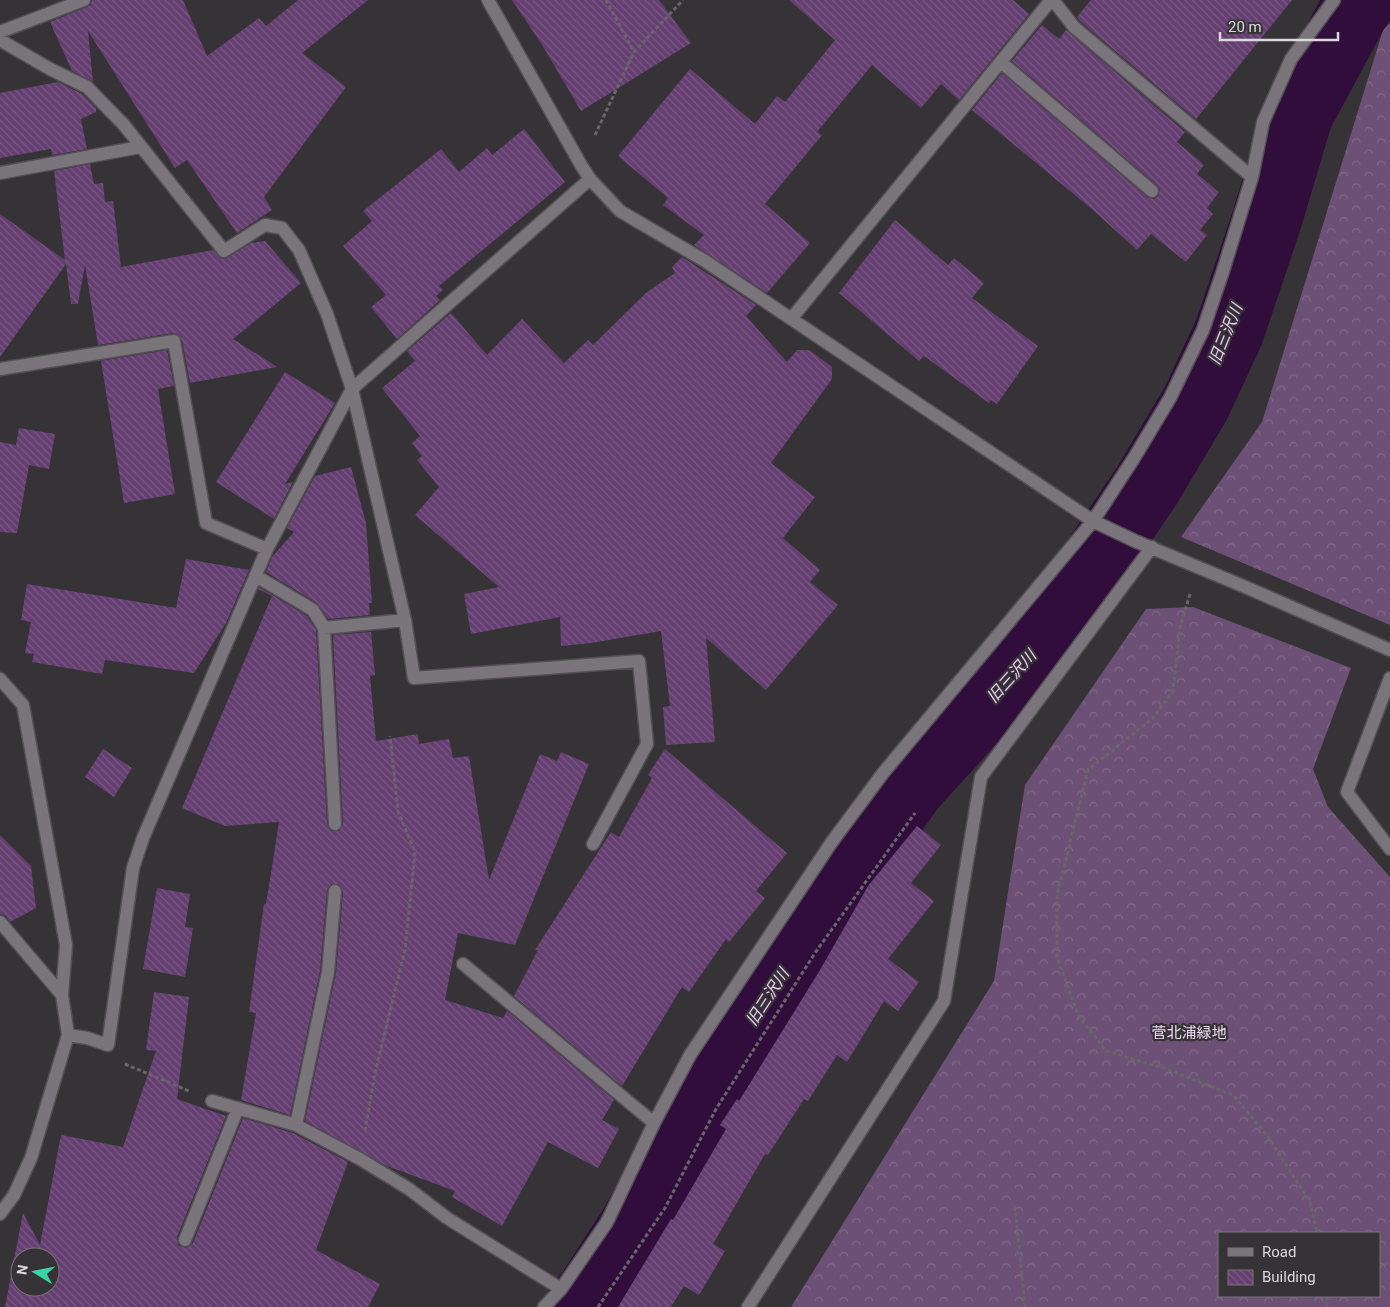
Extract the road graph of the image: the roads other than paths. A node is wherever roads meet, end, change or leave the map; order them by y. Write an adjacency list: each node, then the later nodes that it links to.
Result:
1 (84, 0): 5 (street)
2 (488, 0): 11 (street)
3 (1052, 0): 7 (street); 10 (street)
4 (1334, 0): 10 (street)
5 (0, 32)
6 (0, 40): 8 (street)
7 (1001, 62): 12 (street); 13 (street)
8 (140, 147): 9 (street); 15 (street)
9 (0, 173)
10 (1252, 177): 16 (street)
11 (590, 179): 13 (street); 15 (street)
12 (1152, 191)
13 (791, 319): 16 (street)
14 (0, 370): 18 (street)
15 (352, 389): 18 (street); 20 (street)
16 (1093, 521): 17 (street); 35 (street)
17 (1152, 548): 22 (street); 41 (street)
18 (267, 550): 19 (street)
19 (256, 576): 21 (street); 32 (street)
20 (405, 620): 21 (street); 26 (street)
21 (324, 628): 25 (street)
22 (1390, 650)
23 (1390, 678): 27 (street)
24 (0, 679): 31 (street)
25 (335, 824)
26 (593, 844)
27 (1390, 849)
28 (335, 892): 36 (street)
29 (0, 922): 31 (street)
30 (462, 964): 35 (street)
31 (62, 996): 32 (street)
32 (68, 1035): 37 (street)
33 (212, 1101): 34 (street)
34 (238, 1108): 36 (street); 38 (street)
35 (654, 1123): 39 (street)
36 (296, 1125): 39 (street)
37 (0, 1214)
38 (185, 1240)
39 (561, 1290): 40 (street)
40 (544, 1307)
41 (748, 1307)

